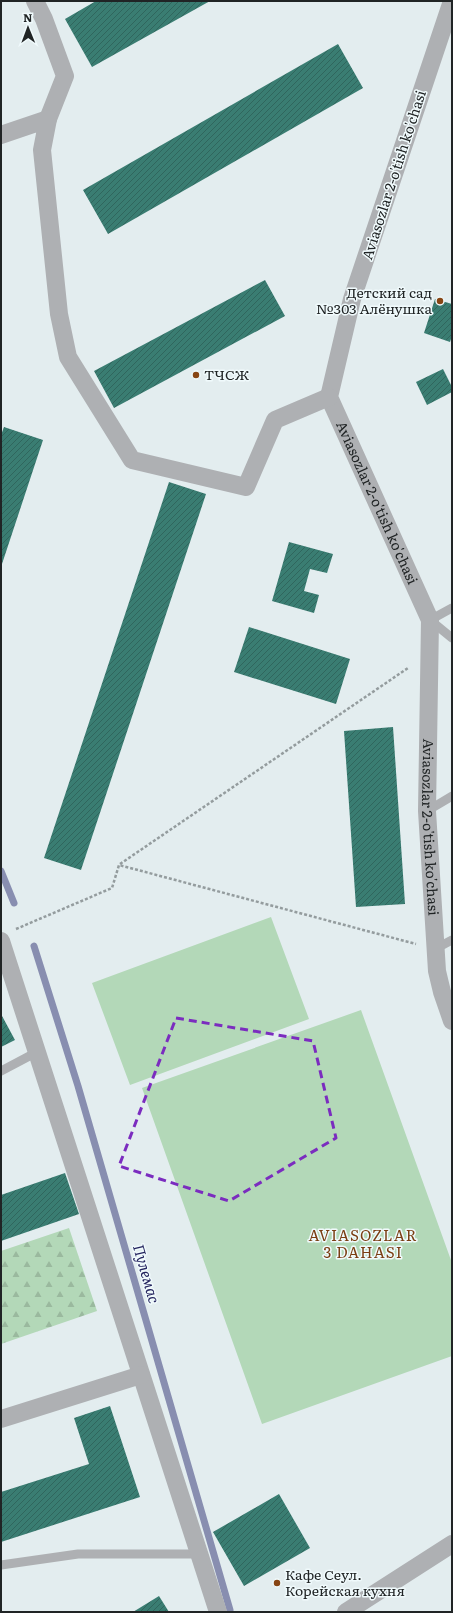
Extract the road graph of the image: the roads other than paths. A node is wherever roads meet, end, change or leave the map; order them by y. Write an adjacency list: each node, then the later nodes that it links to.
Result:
1 (35, 1): 3 (street)
2 (452, 1): 5 (street, Aviasozlar 2-o'tish ko'chasi)
3 (48, 119): 4 (street); 5 (street)
4 (1, 135)
5 (329, 397): 7 (street, Aviasozlar 2-o'tish ko'chasi)
6 (452, 608): 7 (lane)
7 (430, 620): 8 (lane); 10 (street, Aviasozlar 2-o'tish ko'chasi)
8 (452, 638)
9 (452, 796): 10 (lane)
10 (427, 811): 13 (street, Aviasozlar 2-o'tish ko'chasi)
11 (8, 935): 15 (street)
12 (452, 940): 13 (lane)
13 (436, 949): 14 (street, Aviasozlar 2-o'tish ko'chasi)
14 (452, 1020)
15 (37, 1052): 16 (lane); 17 (street)
16 (1, 1071)
17 (141, 1375): 18 (street); 20 (street)
18 (1, 1419)
19 (452, 1544): 23 (street)
20 (199, 1554): 21 (lane); 22 (street)
21 (1, 1565)
22 (218, 1612)
23 (346, 1612)

